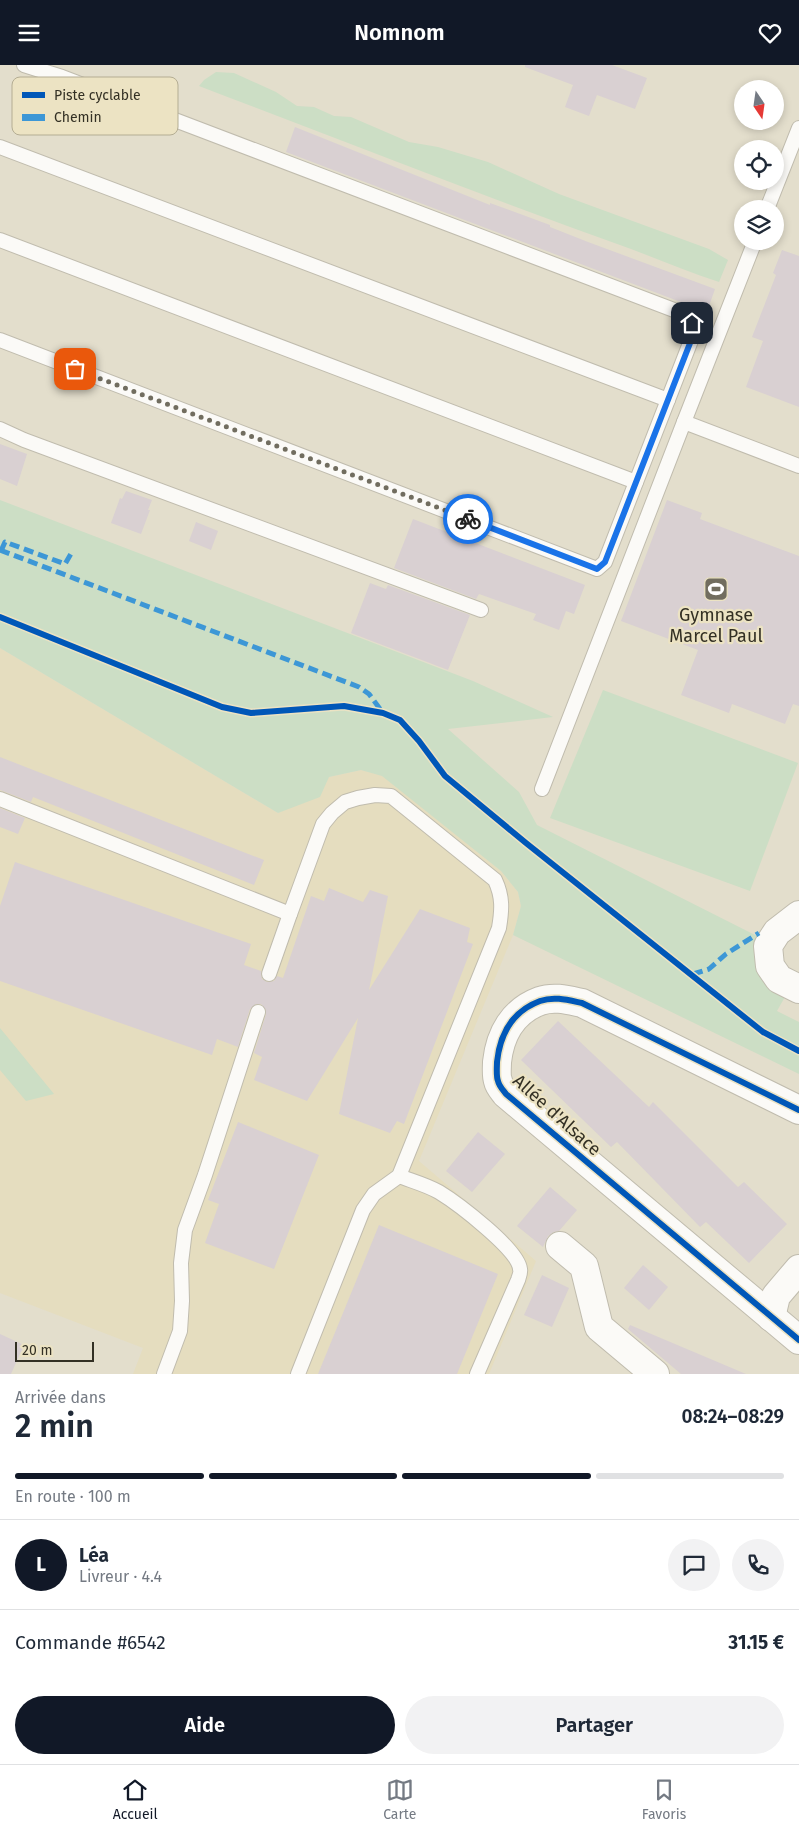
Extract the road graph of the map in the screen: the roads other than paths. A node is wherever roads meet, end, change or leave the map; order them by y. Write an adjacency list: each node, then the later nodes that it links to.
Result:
1 (24, 65): 2 (lane)
2 (42, 68): 3 (lane)
3 (66, 77)
4 (178, 120): 11 (lane)
5 (799, 128): 7 (lane)
6 (0, 147): 11 (lane)
7 (771, 200)
8 (0, 240): 15 (lane)
9 (751, 250): 12 (lane)
10 (0, 340): 15 (lane)
11 (668, 400): 15 (lane)
12 (684, 422): 14 (lane); 17 (lane)
13 (0, 429): 16 (lane)
14 (799, 466)
15 (636, 482)
16 (481, 611)
17 (542, 789)
18 (0, 799): 19 (lane)
19 (290, 914): 21 (lane); 25 (lane)
20 (799, 915): 22 (street)
21 (269, 974)
22 (799, 989)
23 (258, 1012): 30 (lane)
24 (799, 1110): 28 (street, Allée d'Alsace)
25 (400, 1176): 31 (lane); 32 (lane)
26 (560, 1246): 33 (street)
27 (799, 1269): 28 (street)
28 (771, 1317): 29 (street, Allée d'Alsace)
29 (799, 1340)
30 (164, 1374)
31 (298, 1374)
32 (477, 1374)
33 (655, 1374)

